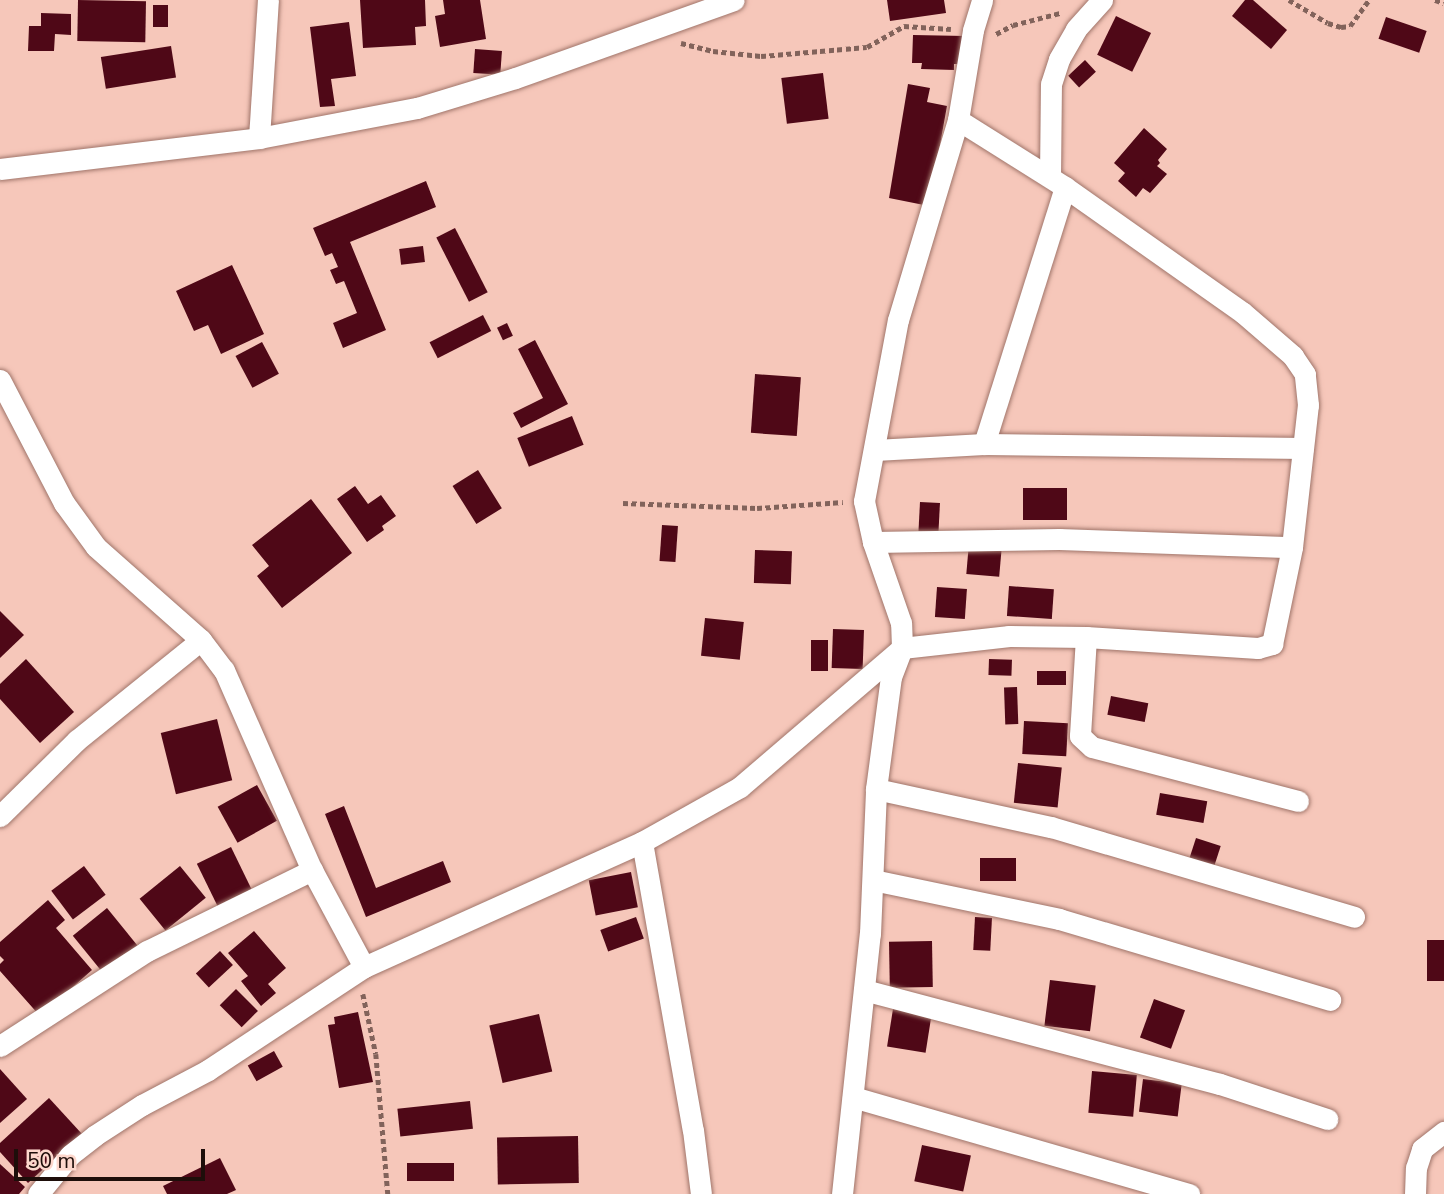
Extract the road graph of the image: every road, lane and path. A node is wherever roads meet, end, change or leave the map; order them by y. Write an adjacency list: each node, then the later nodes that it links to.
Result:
1 (268, 0): 12 (street)
2 (734, 0): 10 (street)
3 (982, 0): 9 (street)
4 (1289, 0): 5 (path)
5 (1369, 0)
6 (1435, 0): 8 (path)
7 (1099, 2): 9 (path); 14 (street)
8 (1444, 3)
9 (973, 30): 10 (path); 11 (street)
10 (643, 33): 12 (street)
11 (958, 120): 14 (street); 18 (street)
12 (259, 138): 13 (street)
13 (0, 169)
14 (1058, 182): 16 (street); 17 (street)
15 (0, 380): 24 (street)
16 (984, 444): 17 (street); 18 (street)
17 (1303, 449): 22 (street)
18 (875, 450): 19 (street)
19 (864, 501): 20 (path); 21 (street)
20 (623, 503)
21 (873, 542): 22 (street); 25 (street)
22 (1292, 547): 23 (street)
23 (1086, 637): 25 (street); 27 (street)
24 (201, 640): 28 (street); 30 (street)
25 (902, 648): 26 (street); 29 (street)
26 (876, 789): 31 (street); 32 (street)
27 (1298, 801)
28 (0, 816)
29 (642, 842): 33 (street); 42 (street)
30 (312, 870): 33 (street); 36 (street)
31 (873, 880): 34 (street); 35 (street)
32 (1354, 916)
33 (361, 969): 40 (street); 41 (path)
34 (864, 990): 37 (street); 38 (street)
35 (1330, 1000)
36 (0, 1046)
37 (853, 1097): 43 (street); 44 (street)
38 (1327, 1119)
39 (1444, 1132): 45 (street)
40 (38, 1194)
41 (388, 1194)
42 (701, 1194)
43 (842, 1194)
44 (1189, 1194)
45 (1415, 1194)

